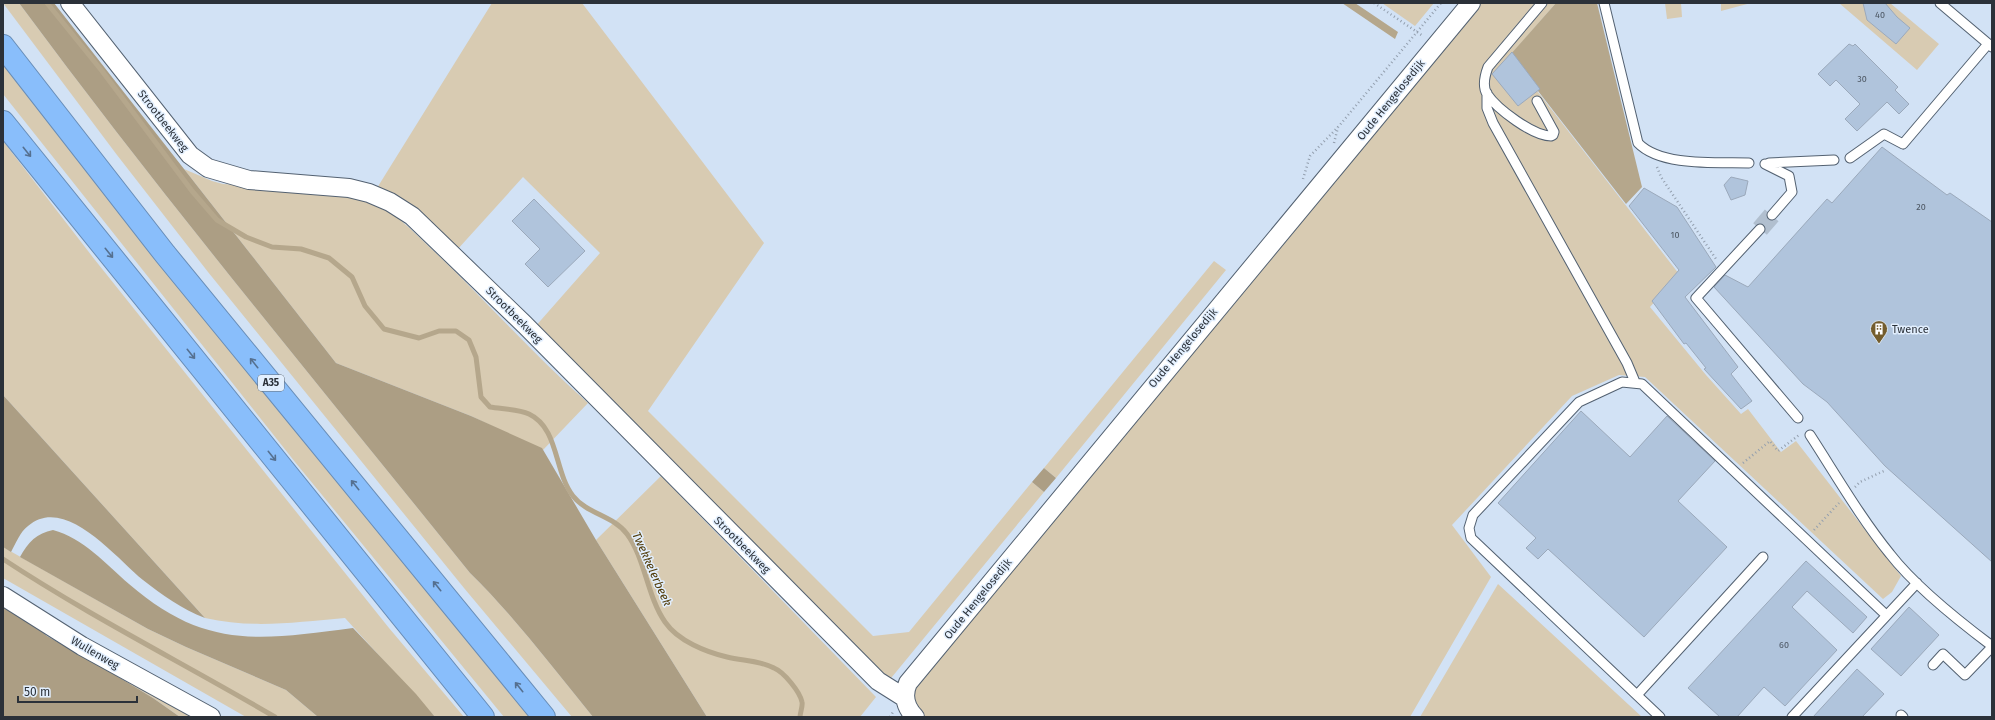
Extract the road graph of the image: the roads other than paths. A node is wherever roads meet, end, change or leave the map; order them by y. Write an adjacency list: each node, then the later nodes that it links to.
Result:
1 (70, 3): 26 (street, Strootbeekweg)
2 (1470, 3): 26 (street, Oude Hengelosedijk)
3 (1542, 3): 8 (lane)
4 (1604, 3): 13 (lane)
5 (1940, 3): 6 (lane)
6 (1990, 45): 11 (lane)
7 (3, 46): 29 (highway, A35, one-way to 7)
8 (1487, 94): 9 (lane); 16 (lane)
9 (1537, 101)
10 (3, 122): 28 (highway, one-way to 28)
11 (1850, 158)
12 (1834, 160): 14 (lane)
13 (1749, 163)
14 (1772, 214)
15 (1760, 229): 17 (lane)
16 (1635, 382): 22 (lane); 25 (lane)
17 (1798, 418)
18 (1807, 433): 20 (lane)
19 (1763, 557): 25 (lane)
20 (1917, 583): 22 (lane); 23 (lane)
21 (3, 596): 27 (street, Wullenweg)
22 (1886, 616): 32 (lane)
23 (1992, 646): 24 (lane)
24 (1933, 666)
25 (1637, 695): 31 (lane)
26 (905, 698): 30 (street)
27 (211, 717)
28 (483, 717)
29 (544, 717)
30 (915, 717)
31 (1660, 717)
32 (1792, 717)

